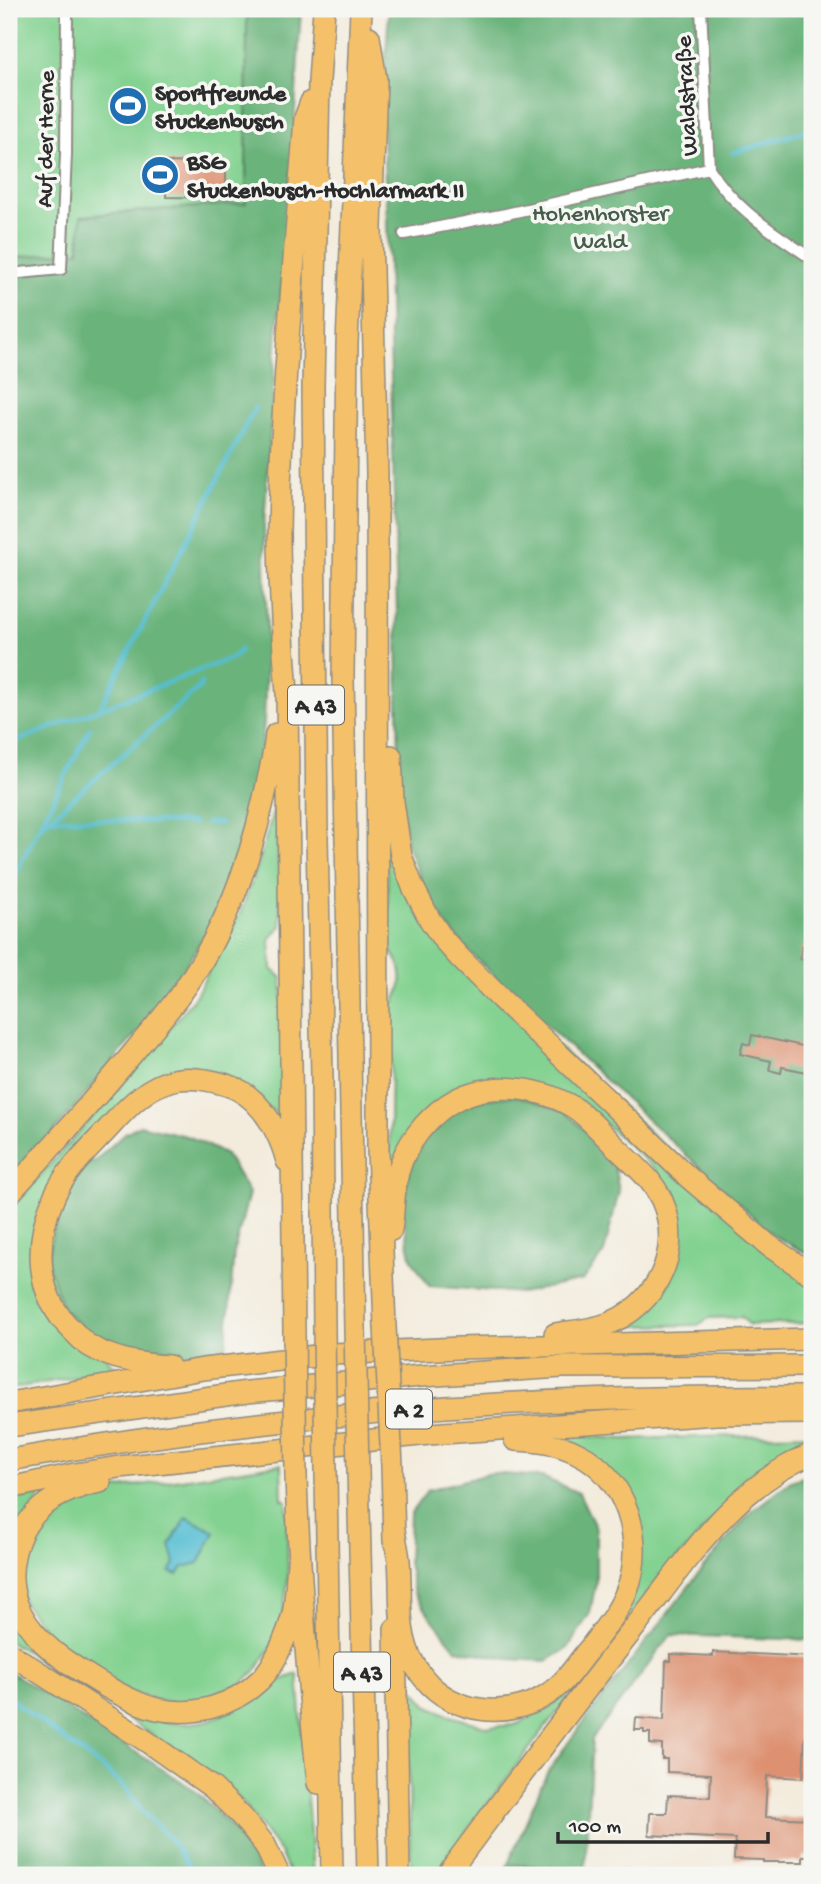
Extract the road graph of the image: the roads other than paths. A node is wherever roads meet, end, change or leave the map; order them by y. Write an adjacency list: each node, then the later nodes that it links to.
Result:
1 (67, 9): 9 (street, Auf der Herne)
2 (324, 9): 5 (highway, A 43)
3 (363, 9): 11 (highway); 35 (highway, A 43, bridge)
4 (701, 9): 6 (street, Waldstraße)
5 (319, 81): 10 (highway); 32 (highway, A 43, bridge)
6 (709, 168): 7 (street); 8 (street, Waldstraße)
7 (404, 234)
8 (812, 259)
9 (9, 274)
10 (282, 624): 12 (highway); 13 (highway)
11 (378, 669): 14 (highway); 15 (highway)
12 (291, 1180): 19 (highway); 30 (highway, bridge)
13 (9, 1194)
14 (812, 1275)
15 (383, 1281): 17 (highway); 29 (highway, bridge)
16 (812, 1339): 17 (highway)
17 (459, 1348): 19 (highway)
18 (812, 1366): 23 (highway, A 2)
19 (203, 1369): 21 (highway)
20 (812, 1397): 27 (highway, A 2)
21 (9, 1403)
22 (812, 1413): 24 (highway)
23 (9, 1426)
24 (429, 1434): 26 (highway); 29 (highway)
25 (812, 1454): 37 (highway)
26 (209, 1457): 28 (highway); 30 (highway)
27 (9, 1460)
28 (9, 1488)
29 (394, 1529): 36 (highway)
30 (298, 1561): 32 (highway)
31 (9, 1653): 33 (highway)
32 (331, 1825): 34 (highway, A 43)
33 (279, 1875)
34 (332, 1875)
35 (368, 1875)
36 (399, 1875)
37 (449, 1875)

